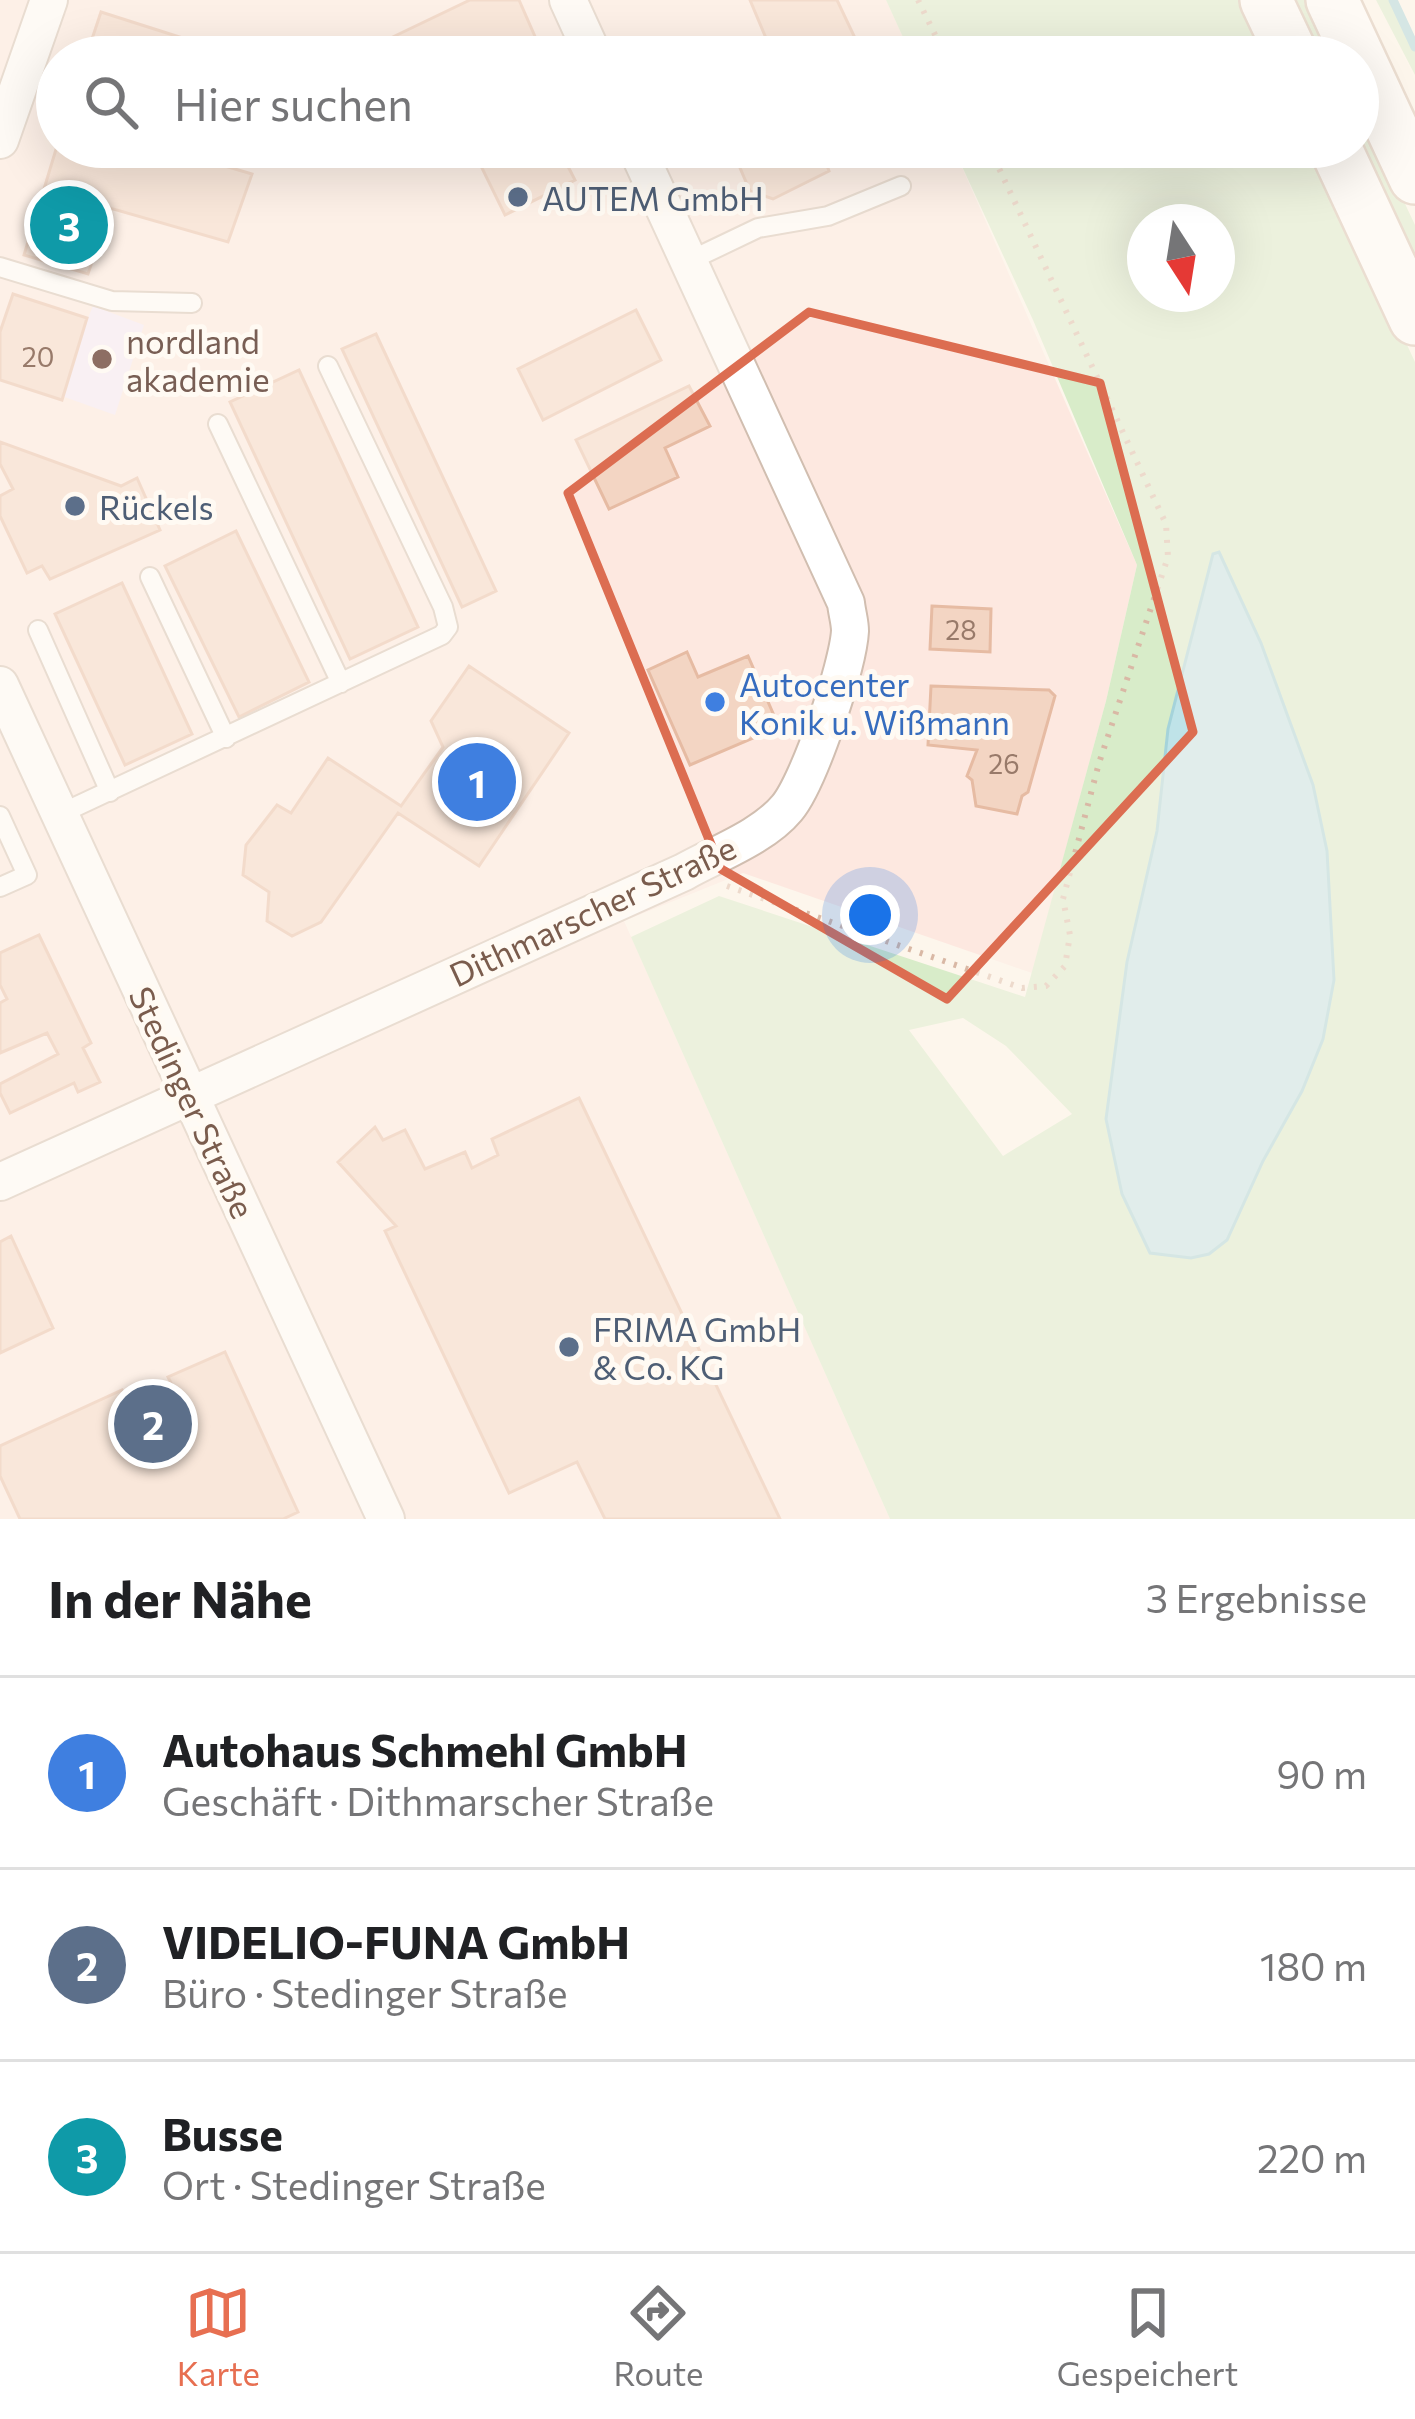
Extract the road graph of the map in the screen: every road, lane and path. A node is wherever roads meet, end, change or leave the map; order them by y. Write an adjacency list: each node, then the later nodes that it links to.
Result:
1 (49, 0): 6 (street)
2 (568, 0): 7 (street)
3 (918, 0): 8 (path)
4 (1266, 0): 9 (main road)
5 (1332, 0): 10 (main road)
6 (36, 36)
7 (584, 36)
8 (936, 36)
9 (1283, 36)
10 (1349, 36)
11 (36, 37): 13 (street)
12 (1379, 101): 17 (main road)
13 (0, 140)
14 (646, 168): 19 (street, Dithmarscher Straße)
15 (999, 168): 33 (path)
16 (1345, 168): 22 (main road)
17 (1415, 178)
18 (901, 185): 19 (lane)
19 (689, 261): 33 (street, Dithmarscher Straße)
20 (0, 267): 21 (lane)
21 (192, 303)
22 (1415, 319)
23 (328, 366): 27 (lane)
24 (218, 424): 27 (lane)
25 (150, 577): 29 (lane)
26 (38, 630): 30 (lane)
27 (341, 683): 29 (lane)
28 (2, 696): 31 (street, Stedinger Straße)
29 (226, 738): 30 (lane)
30 (110, 793): 31 (lane)
31 (60, 814): 35 (street, Stedinger Straße)
32 (0, 816): 34 (lane)
33 (684, 872): 35 (street, Dithmarscher Straße)
34 (0, 887)
35 (189, 1094): 36 (street, Dithmarscher Straße); 37 (street, Stedinger Straße)
36 (0, 1182)
37 (386, 1519)

